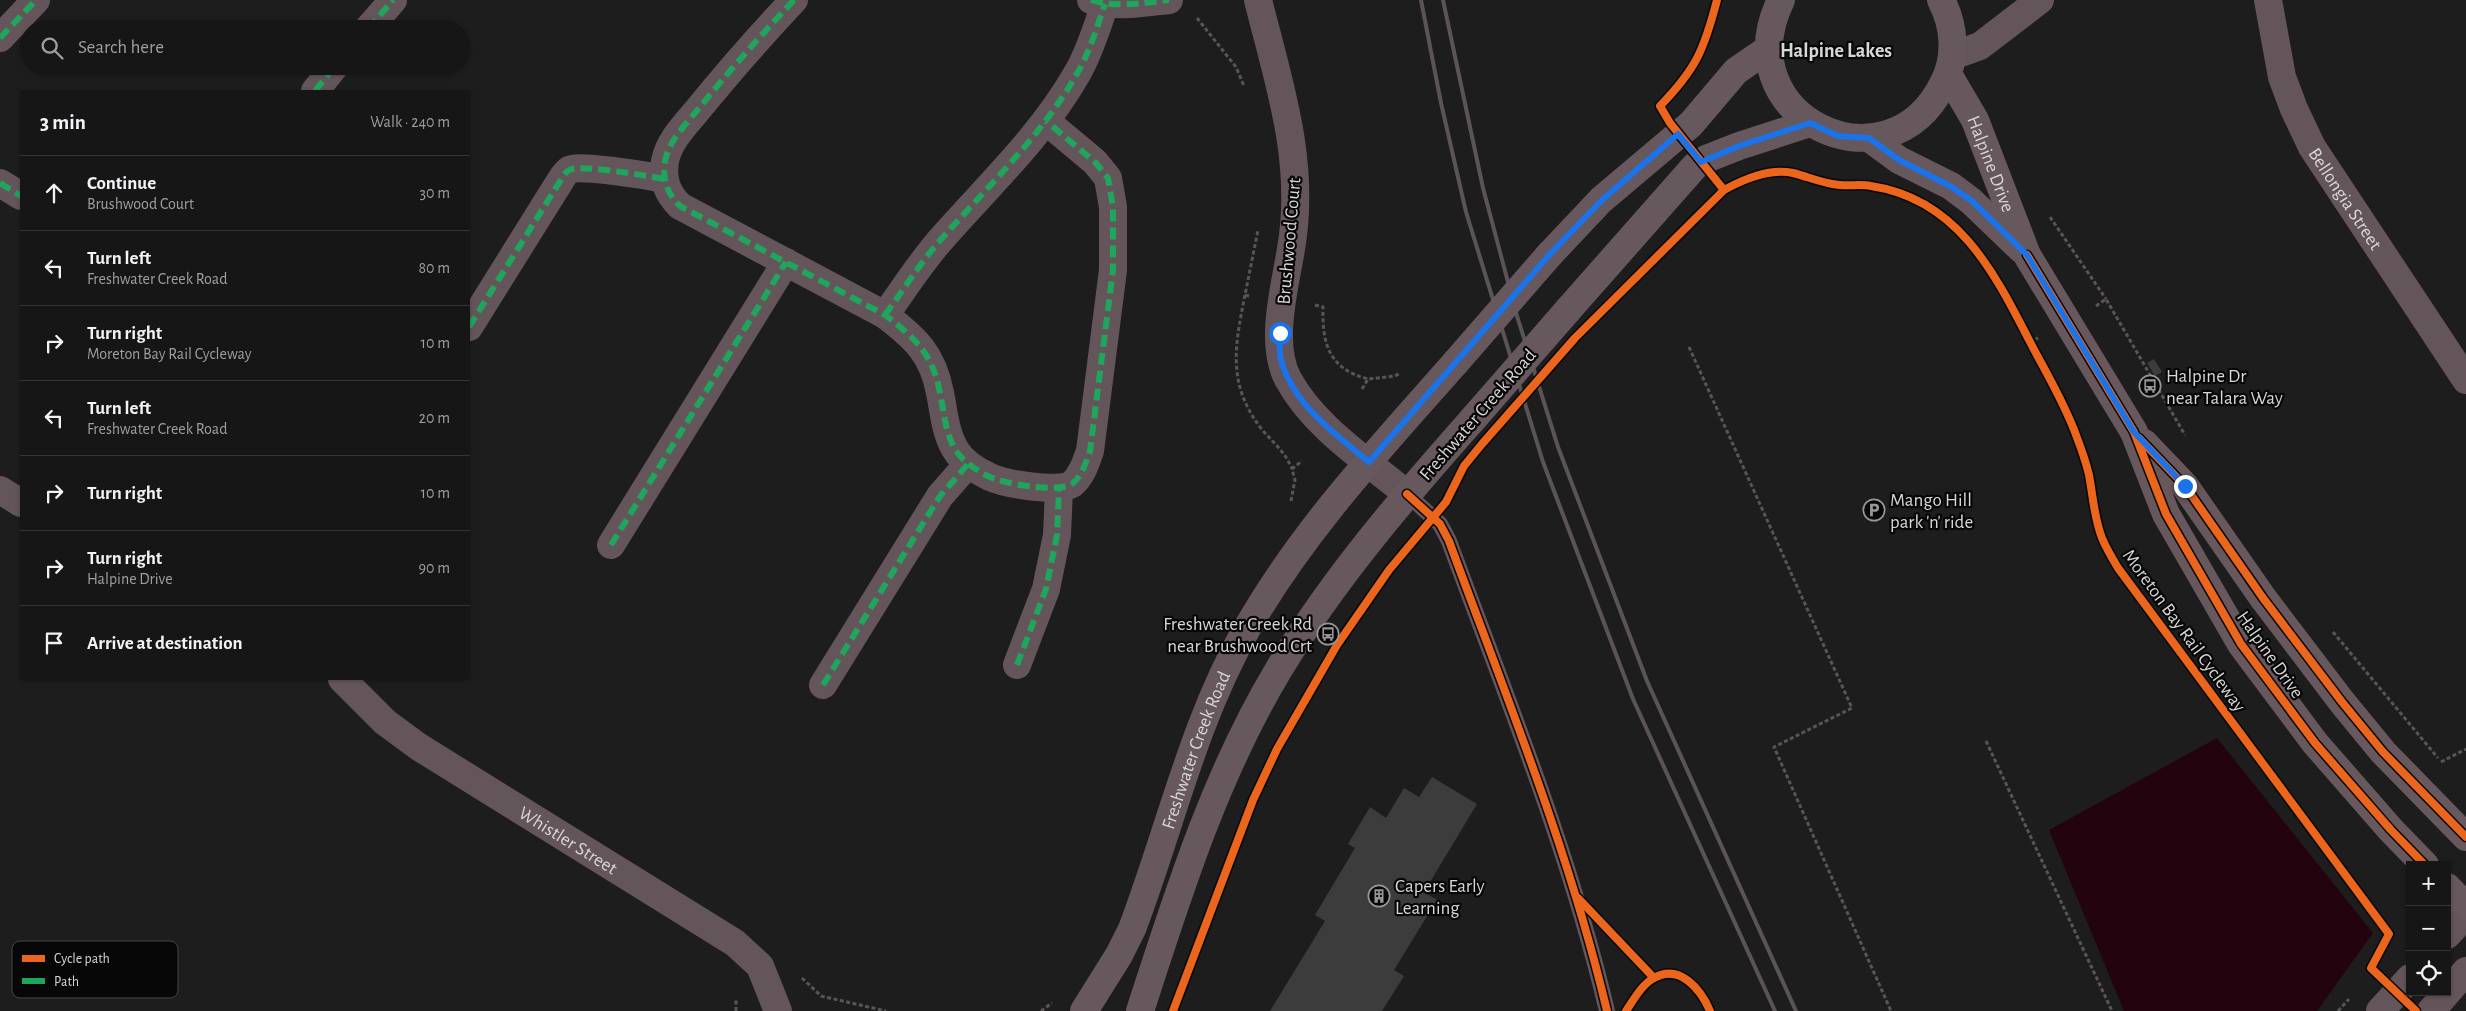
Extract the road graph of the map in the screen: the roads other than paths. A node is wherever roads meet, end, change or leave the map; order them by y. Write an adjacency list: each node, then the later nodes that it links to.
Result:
1 (36, 0): 12 (street)
2 (394, 0): 11 (street)
3 (794, 0): 20 (street)
4 (1168, 0): 10 (street)
5 (1258, 0): 29 (street, Brushwood Court)
6 (1781, 0): 13 (main road)
7 (1941, 0): 14 (main road)
8 (2040, 0): 14 (street)
9 (2268, 0): 27 (street, Bellongia Street)
10 (1098, 2): 17 (street)
11 (376, 20)
12 (0, 38)
13 (1768, 49): 18 (main road); 29 (main road, Freshwater Creek Road, bridge)
14 (1950, 65): 19 (main road); 23 (main road, Halpine Drive)
15 (328, 75): 16 (street)
16 (316, 90)
17 (1046, 121): 25 (street); 31 (street)
18 (1810, 123): 19 (main road); 33 (main road, Freshwater Creek Road, bridge)
19 (1869, 138): 23 (main road, Halpine Drive)
20 (664, 179): 24 (street); 26 (street)
21 (0, 183): 22 (street)
22 (20, 195)
23 (2027, 255): 28 (main road, Halpine Drive)
24 (786, 262): 25 (street); 35 (street)
25 (885, 315): 30 (street)
26 (470, 326)
27 (2466, 380)
28 (2134, 432): 39 (main road, Halpine Drive); 40 (main road, Halpine Drive)
29 (1369, 462): 33 (street, Brushwood Court); 48 (main road, Freshwater Creek Road)
30 (968, 464): 31 (street); 38 (street)
31 (1059, 489): 36 (street)
32 (0, 490): 34 (street)
33 (1407, 494): 49 (main road, Freshwater Creek Road); 50 (lane)
34 (20, 502)
35 (611, 546)
36 (1017, 665)
37 (343, 680): 47 (street, Whistler Street)
38 (823, 685)
39 (2466, 837)
40 (2421, 861)
41 (2451, 891): 42 (main road)
42 (2466, 906)
43 (2466, 915): 44 (street)
44 (2451, 931)
45 (2466, 971): 52 (street)
46 (2406, 982): 51 (street)
47 (778, 1011)
48 (1084, 1011)
49 (1140, 1011)
50 (1607, 1011)
51 (2380, 1011)
52 (2431, 1011)

